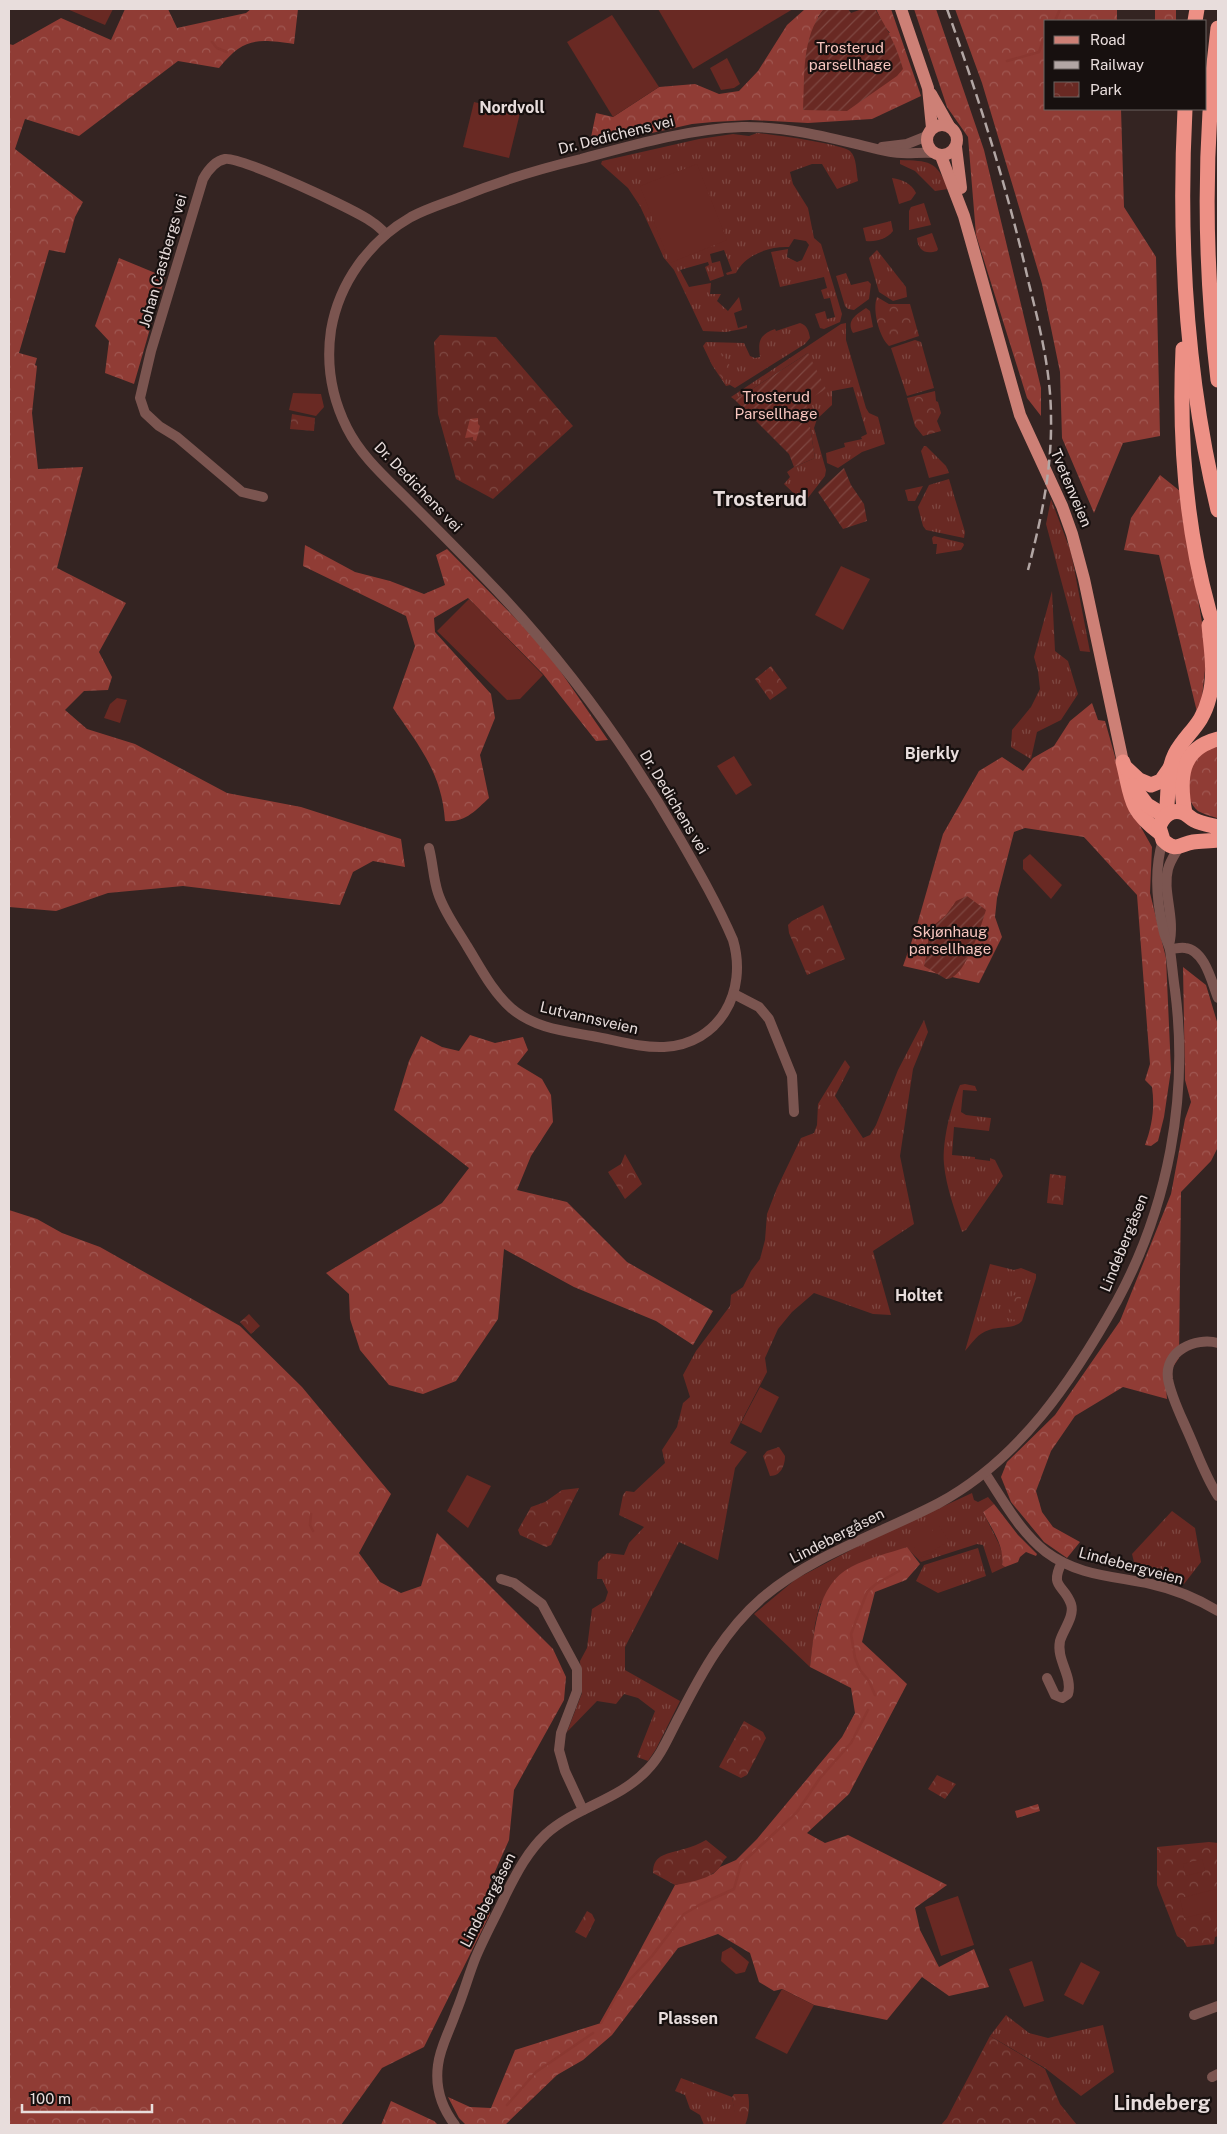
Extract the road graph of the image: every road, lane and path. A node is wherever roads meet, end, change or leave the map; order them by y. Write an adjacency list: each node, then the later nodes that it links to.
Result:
1 (900, 9): 3 (main road)
2 (1218, 28): 13 (highway)
3 (935, 109): 5 (main road); 6 (main road)
4 (1185, 110): 12 (highway)
5 (950, 126): 6 (main road); 7 (main road)
6 (930, 132): 8 (street, Dr. Dedichens vei); 9 (main road)
7 (956, 147): 9 (main road); 10 (main road, Tvetenveien)
8 (878, 148): 9 (street, Dr. Dedichens vei); 11 (street, Dr. Dedichens vei)
9 (937, 154): 10 (main road, Tvetenveien)
10 (964, 216): 19 (main road, Tvetenveien)
11 (386, 234): 14 (street, Johan Castbergs vei); 29 (street, Dr. Dedichens vei)
12 (1186, 304): 15 (highway); 16 (highway)
13 (1218, 380)
14 (263, 497)
15 (1218, 510)
16 (1209, 611): 17 (highway); 20 (highway)
17 (1218, 636)
18 (1218, 740): 20 (highway)
19 (1125, 769): 20 (highway); 21 (highway, Tvetenveien); 24 (highway, Tvetenveien)
20 (1174, 770): 21 (highway); 22 (highway)
21 (1165, 816): 22 (highway); 24 (highway)
22 (1188, 816): 23 (highway); 26 (highway)
23 (1218, 827)
24 (1161, 837): 26 (highway, Tvetenveien); 28 (street, Lindebergåsen)
25 (1218, 840): 26 (highway, Tvetenveien)
26 (1184, 845): 28 (street, Lindebergåsen)
27 (429, 848): 29 (street, Lutvannsveien)
28 (1169, 947): 30 (street); 33 (street, Lindebergåsen)
29 (734, 994): 31 (street)
30 (1218, 998)
31 (794, 1112)
32 (1218, 1343): 34 (street)
33 (985, 1473): 35 (street, Lindebergveien); 39 (street, Lindebergåsen)
34 (1218, 1496)
35 (1062, 1562): 37 (street, Lindebergveien); 38 (street)
36 (502, 1579): 39 (street)
37 (1218, 1611)
38 (1048, 1678)
39 (583, 1810): 42 (street, Lindebergåsen)
40 (1218, 2006): 41 (street)
41 (1194, 2016)
42 (455, 2125)

